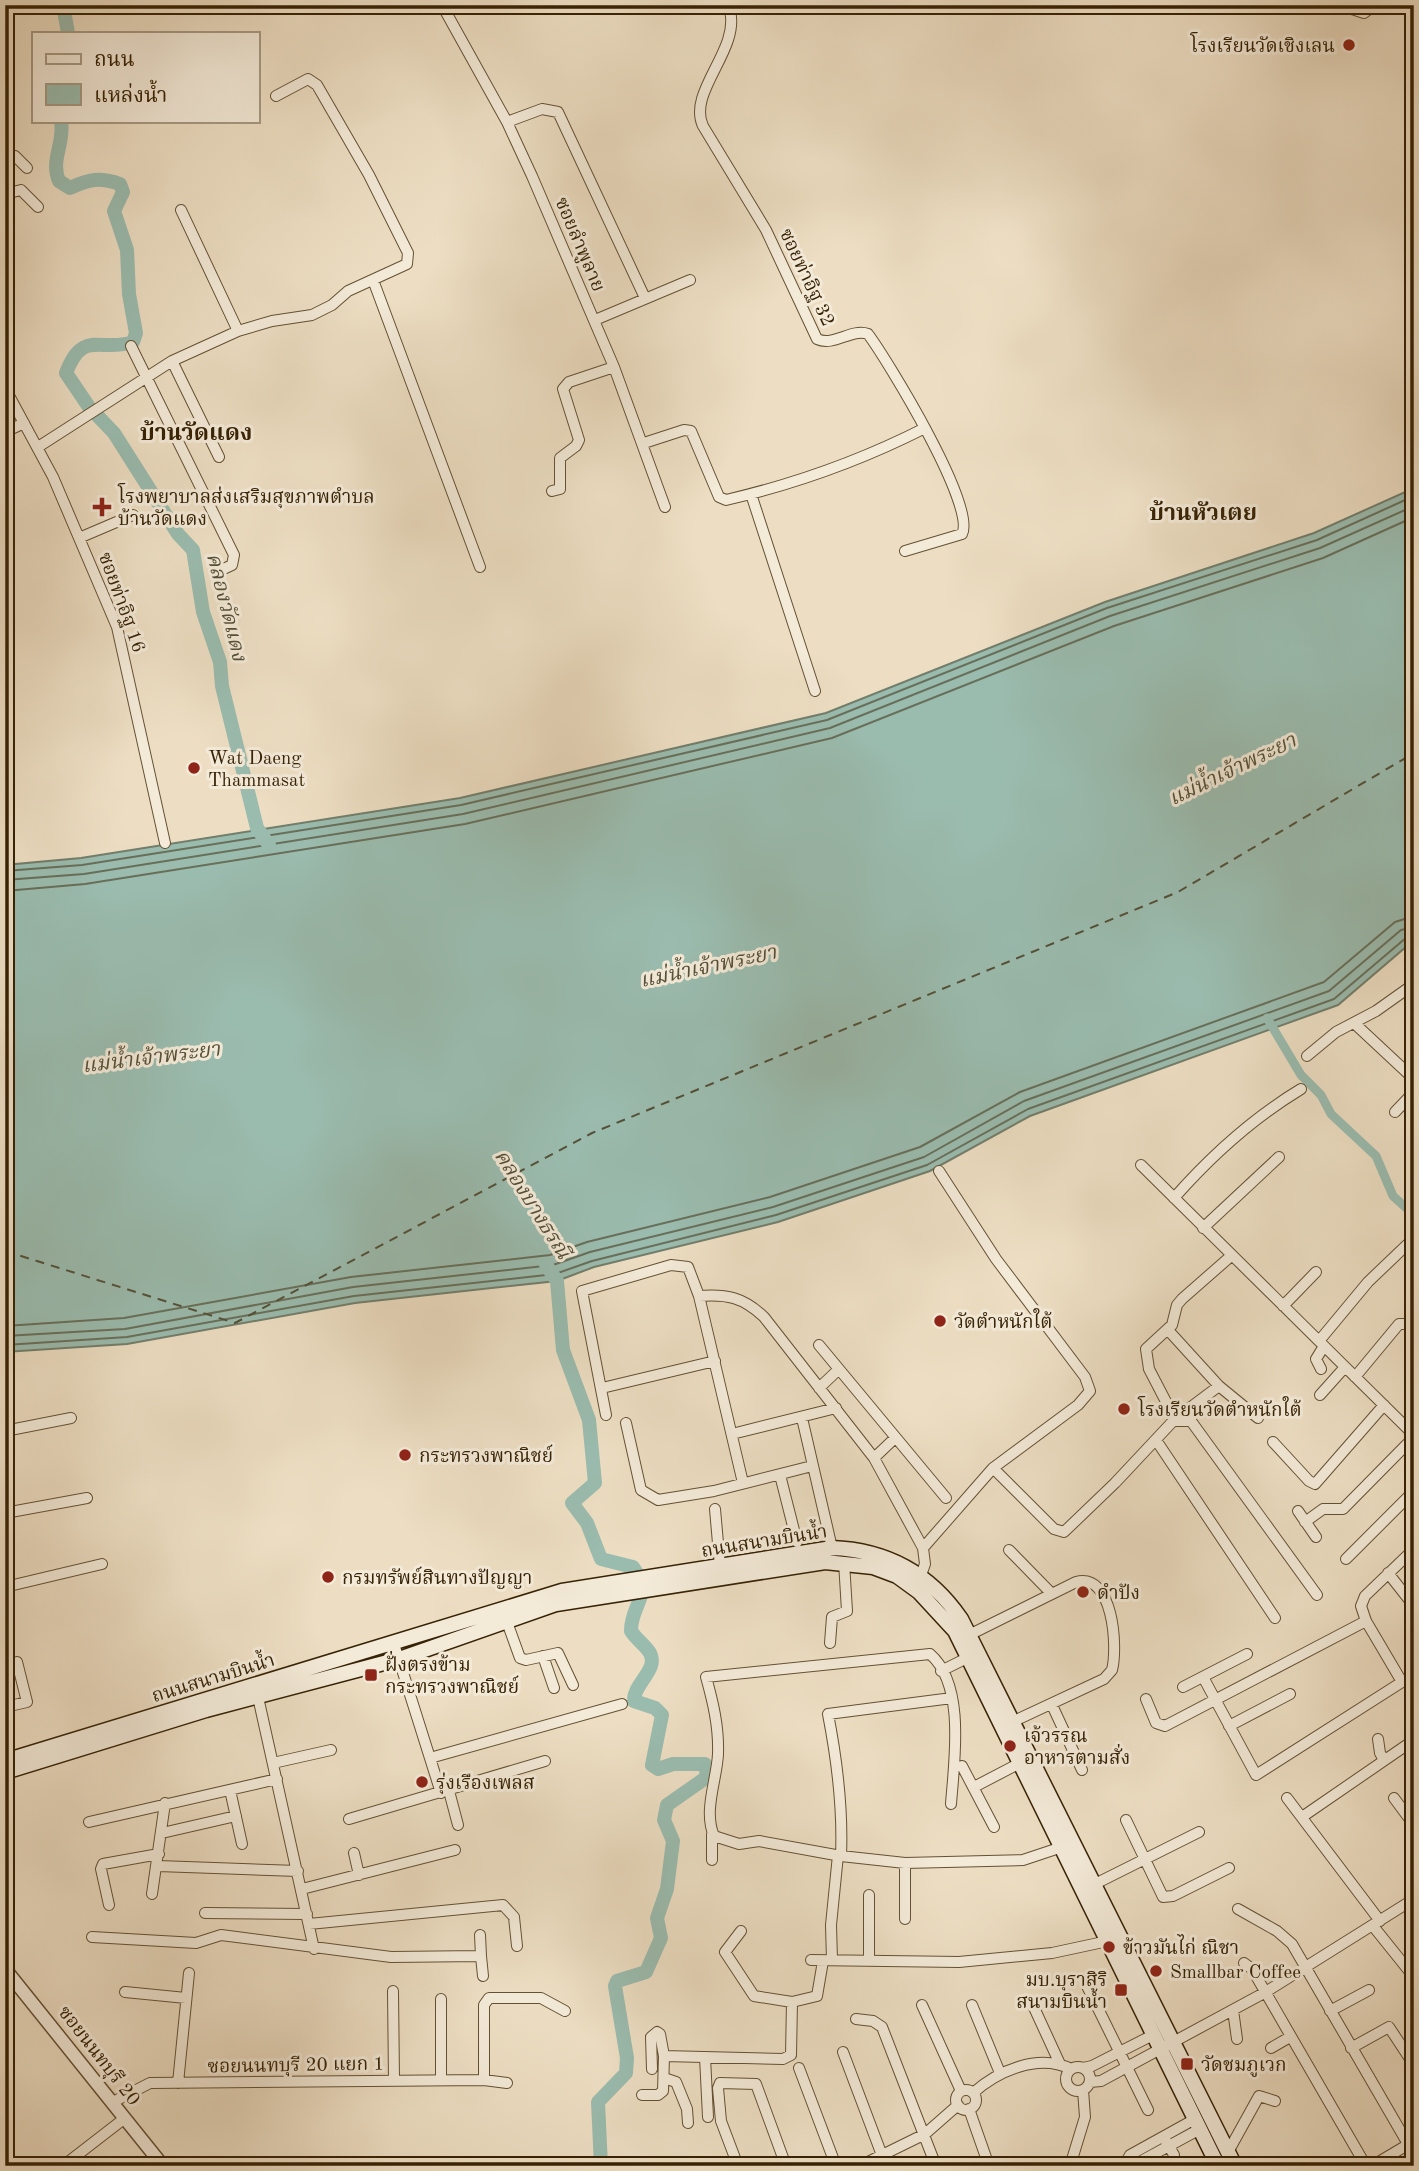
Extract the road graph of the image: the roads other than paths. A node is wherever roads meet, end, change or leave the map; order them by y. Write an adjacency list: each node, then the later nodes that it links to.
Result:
1 (721, 5): 23 (street, ซอยท่าอิฐ 32)
2 (1340, 5): 3 (street)
3 (1375, 5)
4 (446, 7): 6 (street, ซอยลำพูลาย)
5 (276, 96): 12 (street)
6 (507, 122): 14 (street); 15 (street, ซอยลำพูลาย)
7 (5, 155): 8 (street)
8 (27, 168)
9 (5, 194): 10 (street)
10 (38, 207)
11 (181, 210): 16 (street)
12 (373, 280): 16 (street); 34 (street)
13 (690, 280): 14 (street)
14 (645, 298): 15 (street)
15 (595, 320): 19 (street, ซอยลำพูลาย)
16 (238, 331): 18 (street)
17 (131, 346): 20 (street)
18 (172, 361): 20 (street); 27 (street)
19 (614, 367): 25 (street, ซอยลำพูลาย); 28 (street)
20 (145, 376): 26 (street); 35 (street)
21 (5, 388): 22 (street, ซอยท่าอิฐ 16)
22 (23, 423): 24 (street); 26 (street, ซอยท่าอิฐ 16)
23 (925, 428): 29 (street); 33 (street, ซอยท่าอิฐ 32)
24 (5, 432)
25 (644, 443): 29 (street); 30 (street, ซอยลำพูลาย)
26 (38, 447): 32 (street, ซอยท่าอิฐ 16)
27 (219, 457)
28 (552, 491)
29 (751, 494): 36 (street)
30 (665, 507)
31 (133, 515): 32 (street)
32 (79, 538): 37 (street, ซอยท่าอิฐ 16)
33 (905, 551)
34 (480, 567)
35 (217, 572)
36 (816, 691)
37 (165, 843)
38 (1414, 984): 39 (street)
39 (1354, 1023): 40 (street); 41 (street)
40 (1307, 1056)
41 (1414, 1079)
42 (1301, 1089): 48 (street)
43 (1414, 1092): 44 (street)
44 (1395, 1112)
45 (1279, 1157): 49 (street)
46 (1141, 1165): 48 (street)
47 (939, 1171): 84 (street)
48 (1174, 1198): 49 (street)
49 (1203, 1228): 51 (street)
50 (1414, 1238): 57 (street)
51 (1231, 1256): 54 (street); 56 (street)
52 (1316, 1272): 54 (street)
53 (699, 1296): 59 (street); 65 (street); 66 (street)
54 (1283, 1306): 57 (street)
55 (1412, 1321): 63 (street)
56 (1168, 1329): 64 (street); 74 (street)
57 (1321, 1344): 60 (street); 61 (street)
58 (819, 1345): 62 (street)
59 (715, 1361): 65 (street); 77 (street)
60 (1345, 1367): 63 (street); 67 (street)
61 (1321, 1369)
62 (838, 1370): 66 (street); 79 (street)
63 (1354, 1377): 68 (street)
64 (1219, 1386): 73 (street); 74 (street)
65 (602, 1388): 70 (street)
66 (819, 1388): 69 (street)
67 (1320, 1395)
68 (1384, 1405): 78 (street); 81 (street)
69 (836, 1408): 72 (street); 82 (street)
70 (606, 1415)
71 (71, 1418): 76 (street)
72 (802, 1418): 77 (street); 83 (street)
73 (1258, 1418)
74 (1175, 1420): 80 (street); 110 (street)
75 (626, 1423): 86 (street)
76 (5, 1431)
77 (732, 1434): 86 (street)
78 (1414, 1436): 93 (street)
79 (895, 1438): 82 (street); 89 (street)
80 (1156, 1440): 84 (street); 112 (street)
81 (1273, 1442)
82 (874, 1458): 97 (street)
83 (812, 1465): 85 (street); 96 (street)
84 (993, 1468): 97 (street)
85 (780, 1475): 86 (street); 95 (street)
86 (743, 1483)
87 (1414, 1491): 100 (street)
88 (88, 1498): 92 (street)
89 (946, 1499)
90 (715, 1508): 103 (street)
91 (1298, 1511): 93 (street)
92 (5, 1513)
93 (1305, 1522): 94 (street)
94 (1317, 1537)
95 (797, 1542)
96 (832, 1548): 103 (main road, ถนนสนามบินน้ำ); 105 (main road, ถนนสนามบินน้ำ)
97 (923, 1548): 105 (street)
98 (1414, 1549): 104 (street)
99 (1009, 1550): 109 (street)
100 (1346, 1559)
101 (844, 1562): 106 (main road, ถนนสนามบินน้ำ); 116 (street); 120 (main road, ถนนสนามบินน้ำ)
102 (102, 1564): 108 (street)
103 (720, 1566): 106 (main road, ถนนสนามบินน้ำ)
104 (1388, 1573): 111 (street); 113 (street)
105 (921, 1575): 115 (main road, ถนนสนามบินน้ำ)
106 (656, 1582): 107 (main road, ถนนสนามบินน้ำ)
107 (634, 1585): 114 (main road, ถนนสนามบินน้ำ); 117 (main road, ถนนสนามบินน้ำ)
108 (5, 1587)
109 (1052, 1594): 115 (street); 136 (street)
110 (1317, 1595)
111 (1414, 1606)
112 (1275, 1618)
113 (1366, 1621): 126 (street); 134 (street)
114 (507, 1622): 119 (street); 121 (main road, ถนนสนามบินน้ำ)
115 (969, 1634): 138 (main road, ถนนสนามบินน้ำ)
116 (830, 1643)
117 (394, 1644): 121 (street); 145 (main road, ถนนสนามบินน้ำ)
118 (1247, 1654): 125 (street)
119 (543, 1656): 127 (street); 129 (street)
120 (969, 1657): 123 (street); 148 (main road, ถนนสนามบินน้ำ)
121 (399, 1659): 131 (main road, ถนนสนามบินน้ำ); 143 (street)
122 (5, 1665): 137 (street)
123 (942, 1671): 132 (street); 170 (street)
124 (1414, 1675): 126 (street)
125 (1203, 1677): 128 (street); 134 (street)
126 (1402, 1682): 139 (street)
127 (573, 1685)
128 (1183, 1687)
129 (554, 1688)
130 (1290, 1694): 139 (street)
131 (258, 1697): 147 (street); 151 (main road, ถนนสนามบินน้ำ)
132 (952, 1698): 159 (street); 176 (street)
133 (1146, 1699): 134 (street)
134 (1216, 1699): 139 (street)
135 (622, 1704): 143 (street)
136 (1052, 1705): 138 (street); 150 (street)
137 (5, 1707)
138 (1012, 1722): 184 (main road, ถนนสนามบินน้ำ)
139 (1229, 1726)
140 (1378, 1739): 144 (street)
141 (1414, 1740): 144 (street)
142 (331, 1750): 147 (street)
143 (430, 1758): 155 (street)
144 (1384, 1760): 161 (street)
145 (5, 1761)
146 (545, 1762): 155 (street)
147 (273, 1763): 152 (street)
148 (1020, 1763): 153 (street); 172 (main road, ถนนสนามบินน้ำ)
149 (962, 1766): 153 (street)
150 (1082, 1770)
151 (5, 1772)
152 (277, 1780): 154 (street); 182 (street)
153 (974, 1787): 167 (street)
154 (229, 1790): 158 (street); 160 (street)
155 (445, 1792): 162 (street); 165 (street)
156 (1287, 1798): 161 (street)
157 (1394, 1798): 166 (street)
158 (165, 1803): 164 (street); 169 (street)
159 (951, 1804)
160 (236, 1816): 169 (street); 171 (street)
161 (1302, 1817): 194 (street)
162 (349, 1819)
163 (1126, 1820): 177 (street)
164 (89, 1822)
165 (458, 1825)
166 (1414, 1825)
167 (994, 1827)
168 (1199, 1832): 177 (street)
169 (162, 1833): 175 (street)
170 (712, 1834): 176 (street); 178 (street)
171 (242, 1844)
172 (1062, 1847): 179 (street); 198 (main road, ถนนสนามบินน้ำ)
173 (455, 1850): 183 (street)
174 (354, 1853): 183 (street)
175 (159, 1854): 180 (street); 188 (street)
176 (839, 1856): 179 (street); 204 (street)
177 (1143, 1859): 181 (street); 184 (street)
178 (712, 1860)
179 (905, 1863): 193 (street)
180 (158, 1866): 182 (street); 186 (street)
181 (1229, 1868)
182 (298, 1871): 185 (street)
183 (359, 1875): 185 (street)
184 (1093, 1885): 229 (main road, ถนนสนามบินน้ำ)
185 (302, 1889): 192 (street)
186 (152, 1894)
187 (869, 1895): 202 (street)
188 (109, 1905)
189 (1412, 1905): 194 (street)
190 (1238, 1909): 206 (street)
191 (205, 1913): 192 (street)
192 (308, 1919): 199 (street); 200 (street)
193 (905, 1919)
194 (1377, 1923): 206 (street); 210 (street)
195 (741, 1931): 219 (street)
196 (480, 1935): 201 (street)
197 (92, 1937): 200 (street)
198 (1108, 1941): 202 (street); 226 (main road, ถนนสนามบินน้ำ)
199 (517, 1947)
200 (314, 1949): 201 (street)
201 (481, 1956): 209 (street)
202 (869, 1959): 204 (street)
203 (811, 1960): 204 (street)
204 (827, 1961): 219 (street)
205 (1244, 1964): 215 (street)
206 (1306, 1968): 215 (street); 224 (street)
207 (5, 1969): 255 (street, ซอยนนทบุรี 20)
208 (189, 1973): 216 (street)
209 (483, 1976)
210 (1414, 1977)
211 (1086, 1984): 233 (street)
212 (1369, 1990): 224 (street)
213 (393, 1991): 245 (street)
214 (125, 1992): 216 (street)
215 (1264, 1993): 222 (street); 227 (street)
216 (186, 1998): 249 (street)
217 (442, 1999): 247 (street)
218 (1031, 2001): 236 (street)
219 (792, 2002): 235 (street)
220 (922, 2005): 251 (street)
221 (972, 2005): 243 (street)
222 (1233, 2010): 228 (street); 229 (street)
223 (565, 2011): 246 (street)
224 (1330, 2011): 231 (street)
225 (856, 2019): 263 (street)
226 (1153, 2035): 229 (main road, ถนนสนามบินน้ำ); 233 (street)
227 (1290, 2037): 230 (street); 286 (street)
228 (1237, 2039)
229 (1166, 2047): 238 (street); 259 (main road, ถนนสนามบินน้ำ)
230 (1271, 2048)
231 (1351, 2048): 237 (street); 265 (street)
232 (843, 2052): 270 (street)
233 (1119, 2052): 238 (street); 240 (street)
234 (664, 2056): 235 (street); 241 (street); 244 (street)
235 (705, 2057): 260 (street)
236 (1060, 2064): 242 (street); 243 (street)
237 (1414, 2065)
238 (1127, 2067): 250 (street); 258 (street)
239 (799, 2068): 277 (street)
240 (1083, 2068): 242 (street); 250 (street)
241 (652, 2069)
242 (1071, 2069): 250 (street)
243 (1000, 2073): 252 (street)
244 (664, 2078): 253 (street); 262 (street)
245 (394, 2080): 247 (street, ซอยนนทบุรี 20 แยก 1); 249 (street, ซอยนนทบุรี 20 แยก 1)
246 (484, 2080): 247 (street, ซอยนนทบุรี 20 แยก 1); 248 (street, ซอยนนทบุรี 20 แยก 1)
247 (441, 2081)
248 (506, 2082)
249 (178, 2083): 255 (street, ซอยนนทบุรี 20 แยก 1)
250 (1086, 2086): 281 (street)
251 (961, 2091): 252 (street); 256 (street)
252 (973, 2093): 257 (street)
253 (642, 2095)
254 (1275, 2101): 268 (street)
255 (113, 2102): 261 (street, ซอยนนทบุรี 20)
256 (958, 2105): 257 (street); 263 (street)
257 (969, 2109): 280 (street)
258 (1147, 2110)
259 (1200, 2116): 264 (street); 267 (main road, ถนนสนามบินน้ำ); 268 (main road, ถนนสนามบินน้ำ)
260 (708, 2117)
261 (125, 2118): 269 (street, ซอยนนทบุรี 20); 272 (street)
262 (688, 2123)
263 (925, 2134): 270 (street); 279 (street)
264 (1167, 2142): 271 (street); 282 (street)
265 (1411, 2142): 287 (street)
266 (729, 2144): 274 (street); 275 (street); 276 (street)
267 (1210, 2151): 283 (street); 284 (main road, ถนนสนามบินน้ำ)
268 (1228, 2152): 285 (main road, ถนนสนามบินน้ำ)
269 (159, 2161): 273 (street)
270 (884, 2161): 278 (street)
271 (1129, 2164)
272 (63, 2166)
273 (142, 2166)
274 (729, 2166)
275 (738, 2166)
276 (786, 2166)
277 (836, 2166)
278 (860, 2166)
279 (936, 2166)
280 (989, 2166)
281 (1070, 2166)
282 (1172, 2166)
283 (1205, 2166)
284 (1218, 2166)
285 (1235, 2166)
286 (1366, 2166)
287 (1372, 2166)

